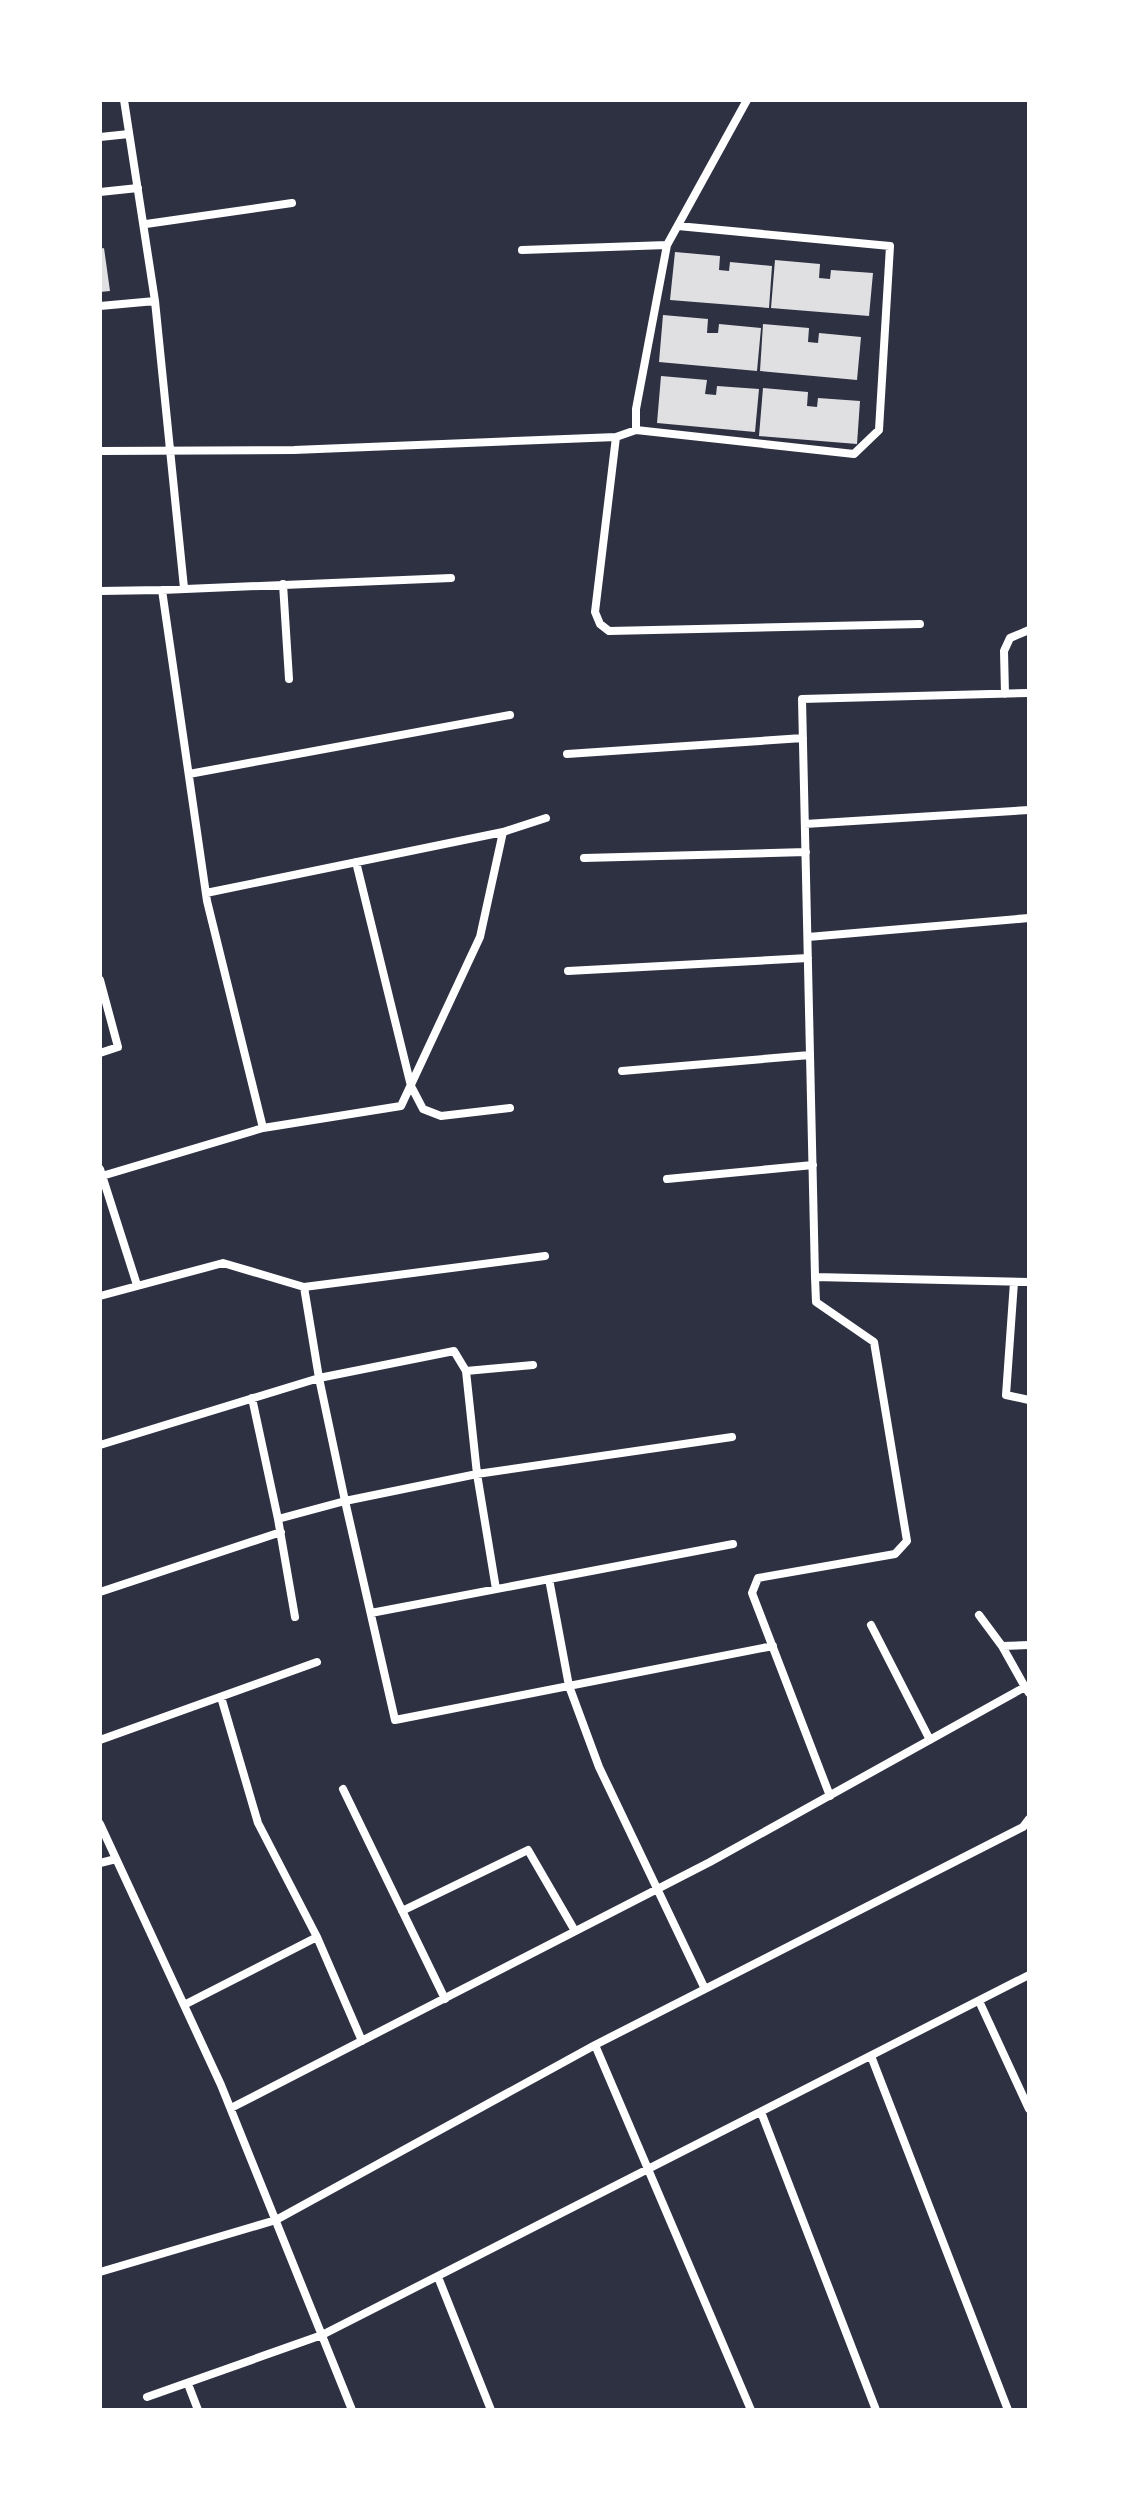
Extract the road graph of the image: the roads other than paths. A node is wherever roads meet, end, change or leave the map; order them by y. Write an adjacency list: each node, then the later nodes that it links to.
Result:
1 (124, 100): 3 (street)
2 (747, 100): 9 (street)
3 (129, 134): 4 (street); 5 (street)
4 (100, 137)
5 (138, 188): 6 (street); 8 (street)
6 (100, 192)
7 (292, 203): 8 (street)
8 (146, 224): 12 (street)
9 (678, 226): 10 (street); 14 (street)
10 (667, 245): 11 (street); 14 (street)
11 (522, 250)
12 (155, 301): 13 (street); 17 (street)
13 (100, 306)
14 (636, 430): 15 (street)
15 (616, 437): 17 (street); 23 (street)
16 (100, 451): 17 (street)
17 (173, 451): 20 (street)
18 (451, 578): 19 (street)
19 (283, 584): 20 (street); 25 (street)
20 (184, 588): 21 (street)
21 (162, 590): 22 (street); 31 (street)
22 (100, 591)
23 (920, 624)
24 (1029, 630): 27 (street)
25 (289, 679)
26 (1029, 693): 27 (street)
27 (1005, 694): 29 (street)
28 (510, 715): 31 (street)
29 (803, 738): 30 (street); 34 (street)
30 (567, 754)
31 (189, 774): 39 (street)
32 (1029, 810): 34 (street)
33 (546, 818): 35 (street)
34 (805, 824): 36 (street)
35 (503, 832): 38 (street); 48 (street)
36 (806, 852): 37 (street); 41 (street)
37 (584, 858)
38 (356, 862): 39 (street); 48 (street)
39 (206, 893): 50 (street)
40 (1029, 918): 41 (street)
41 (808, 937): 42 (street)
42 (808, 958): 43 (street); 46 (street)
43 (568, 971)
44 (100, 980): 45 (street)
45 (100, 1053)
46 (810, 1055): 47 (street); 51 (street)
47 (622, 1071)
48 (411, 1086): 49 (street); 50 (street)
49 (510, 1108)
50 (263, 1128): 52 (street)
51 (813, 1165): 53 (street); 55 (street)
52 (101, 1173): 58 (street)
53 (667, 1179)
54 (545, 1256): 59 (street)
55 (815, 1277): 56 (street); 81 (street)
56 (1014, 1282): 57 (street); 65 (street)
57 (1029, 1282)
58 (137, 1285): 59 (street); 60 (street)
59 (304, 1287): 63 (street)
60 (100, 1296)
61 (533, 1365): 62 (street)
62 (466, 1371): 63 (street); 68 (street)
63 (319, 1378): 64 (street); 69 (street)
64 (252, 1398): 67 (street); 70 (street)
65 (1029, 1400)
66 (732, 1437): 68 (street)
67 (100, 1445)
68 (477, 1474): 69 (street); 74 (street)
69 (345, 1501): 70 (street); 76 (street)
70 (278, 1519): 71 (street)
71 (281, 1532): 75 (street); 78 (street)
72 (733, 1544): 73 (street)
73 (549, 1579): 74 (street); 84 (street)
74 (496, 1589): 76 (street)
75 (100, 1592)
76 (371, 1613): 84 (street)
77 (979, 1615): 82 (street)
78 (295, 1617)
79 (871, 1625): 88 (street)
80 (1029, 1645): 82 (street)
81 (773, 1646): 84 (street); 90 (street)
82 (1002, 1646): 85 (street)
83 (317, 1662): 86 (street)
84 (569, 1686): 95 (street)
85 (1027, 1690): 88 (street)
86 (221, 1697): 87 (street); 98 (street)
87 (100, 1740)
88 (930, 1740): 90 (street)
89 (343, 1789): 96 (street)
90 (830, 1796): 95 (street)
91 (1029, 1819): 100 (street)
92 (100, 1824): 93 (street)
93 (116, 1859): 94 (street); 103 (street)
94 (100, 1863)
95 (657, 1888): 97 (street); 100 (street)
96 (402, 1911): 97 (street); 101 (street)
97 (575, 1931): 101 (street)
98 (317, 1937): 103 (street); 104 (street)
99 (1029, 1975): 102 (street)
100 (705, 1989): 105 (street)
101 (445, 1999): 104 (street)
102 (979, 2001): 106 (street); 108 (street)
103 (184, 2005): 107 (street)
104 (362, 2041): 107 (street)
105 (595, 2045): 110 (street); 111 (street)
106 (871, 2056): 109 (street); 122 (street)
107 (231, 2108): 111 (street)
108 (1029, 2109)
109 (761, 2112): 110 (street); 121 (street)
110 (648, 2170): 113 (street); 120 (street)
111 (276, 2220): 112 (street); 114 (street)
112 (100, 2272)
113 (438, 2277): 114 (street); 119 (street)
114 (322, 2335): 115 (street); 118 (street)
115 (188, 2384): 116 (street); 117 (street)
116 (147, 2397)
117 (198, 2410)
118 (352, 2410)
119 (491, 2410)
120 (751, 2410)
121 (876, 2410)
122 (1008, 2410)

